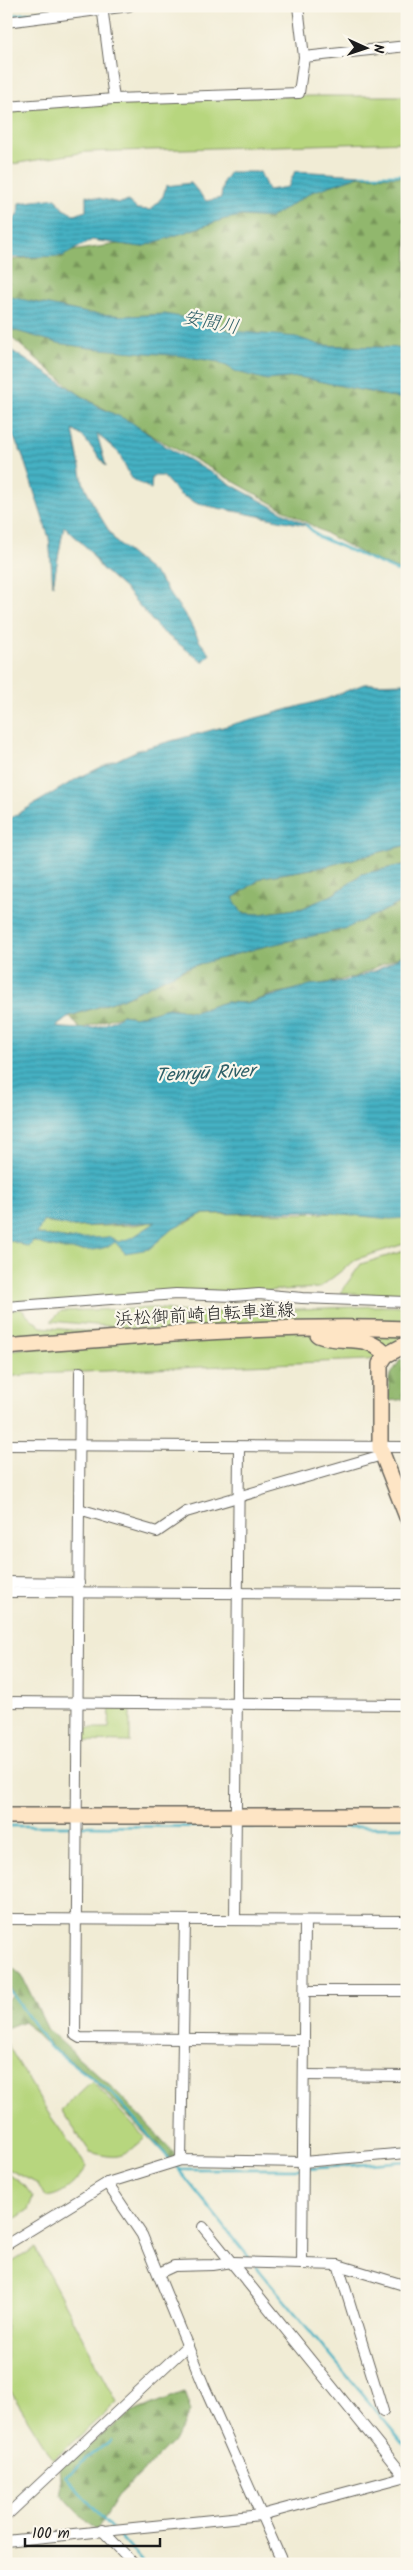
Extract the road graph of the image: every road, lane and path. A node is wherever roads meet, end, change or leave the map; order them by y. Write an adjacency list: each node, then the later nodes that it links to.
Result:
1 (128, 6): 3 (street)
2 (298, 6): 6 (street)
3 (102, 8): 4 (street); 7 (street)
4 (6, 22)
5 (407, 46): 6 (street)
6 (304, 57): 7 (street)
7 (114, 99): 8 (street)
8 (6, 107)
9 (407, 1302): 10 (street)
10 (6, 1308)
11 (310, 1327): 12 (street, 浜松御前崎自転車道線); 14 (street, 浜松御前崎自転車道線); 15 (street)
12 (407, 1329)
13 (407, 1344): 15 (street)
14 (6, 1347)
15 (386, 1355): 21 (street)
16 (80, 1372): 18 (street)
17 (6, 1445): 18 (street)
18 (79, 1446): 19 (street); 23 (street)
19 (239, 1447): 21 (street); 22 (street)
20 (407, 1447): 21 (street)
21 (381, 1451): 22 (street); 24 (street)
22 (238, 1496): 23 (street); 28 (street)
23 (79, 1509): 26 (street)
24 (407, 1517)
25 (6, 1582): 26 (street)
26 (79, 1587): 27 (street); 28 (street); 31 (street)
27 (6, 1592)
28 (237, 1592): 29 (street); 32 (street)
29 (407, 1594)
30 (6, 1702): 31 (street)
31 (79, 1702): 32 (street); 35 (street)
32 (236, 1704): 33 (street); 37 (street)
33 (407, 1705)
34 (6, 1816): 35 (street)
35 (78, 1816): 37 (street); 39 (street)
36 (407, 1816): 37 (street)
37 (235, 1817): 41 (street)
38 (6, 1919): 39 (street)
39 (77, 1920): 40 (street); 46 (street)
40 (185, 1920): 41 (street); 46 (street)
41 (235, 1920): 42 (street)
42 (306, 1921): 43 (street); 44 (street)
43 (407, 1921)
44 (305, 1991): 45 (street); 47 (street)
45 (407, 1991)
46 (184, 2039): 47 (street); 51 (street)
47 (304, 2040): 48 (street)
48 (304, 2075): 49 (street); 52 (street)
49 (407, 2076)
50 (407, 2153): 52 (street)
51 (181, 2160): 52 (street); 53 (street)
52 (303, 2162): 57 (street)
53 (107, 2183): 55 (street); 59 (street)
54 (203, 2227): 56 (street)
55 (6, 2245)
56 (232, 2262): 57 (street); 59 (street); 63 (street)
57 (302, 2264): 58 (street)
58 (338, 2265): 60 (street); 62 (street)
59 (159, 2273): 61 (street)
60 (407, 2286)
61 (188, 2345): 64 (street); 65 (street)
62 (383, 2410)
63 (406, 2476): 64 (street)
64 (261, 2514): 66 (street); 69 (street)
65 (6, 2516)
66 (102, 2530): 67 (street); 68 (street)
67 (6, 2541)
68 (134, 2564)
69 (283, 2564)

